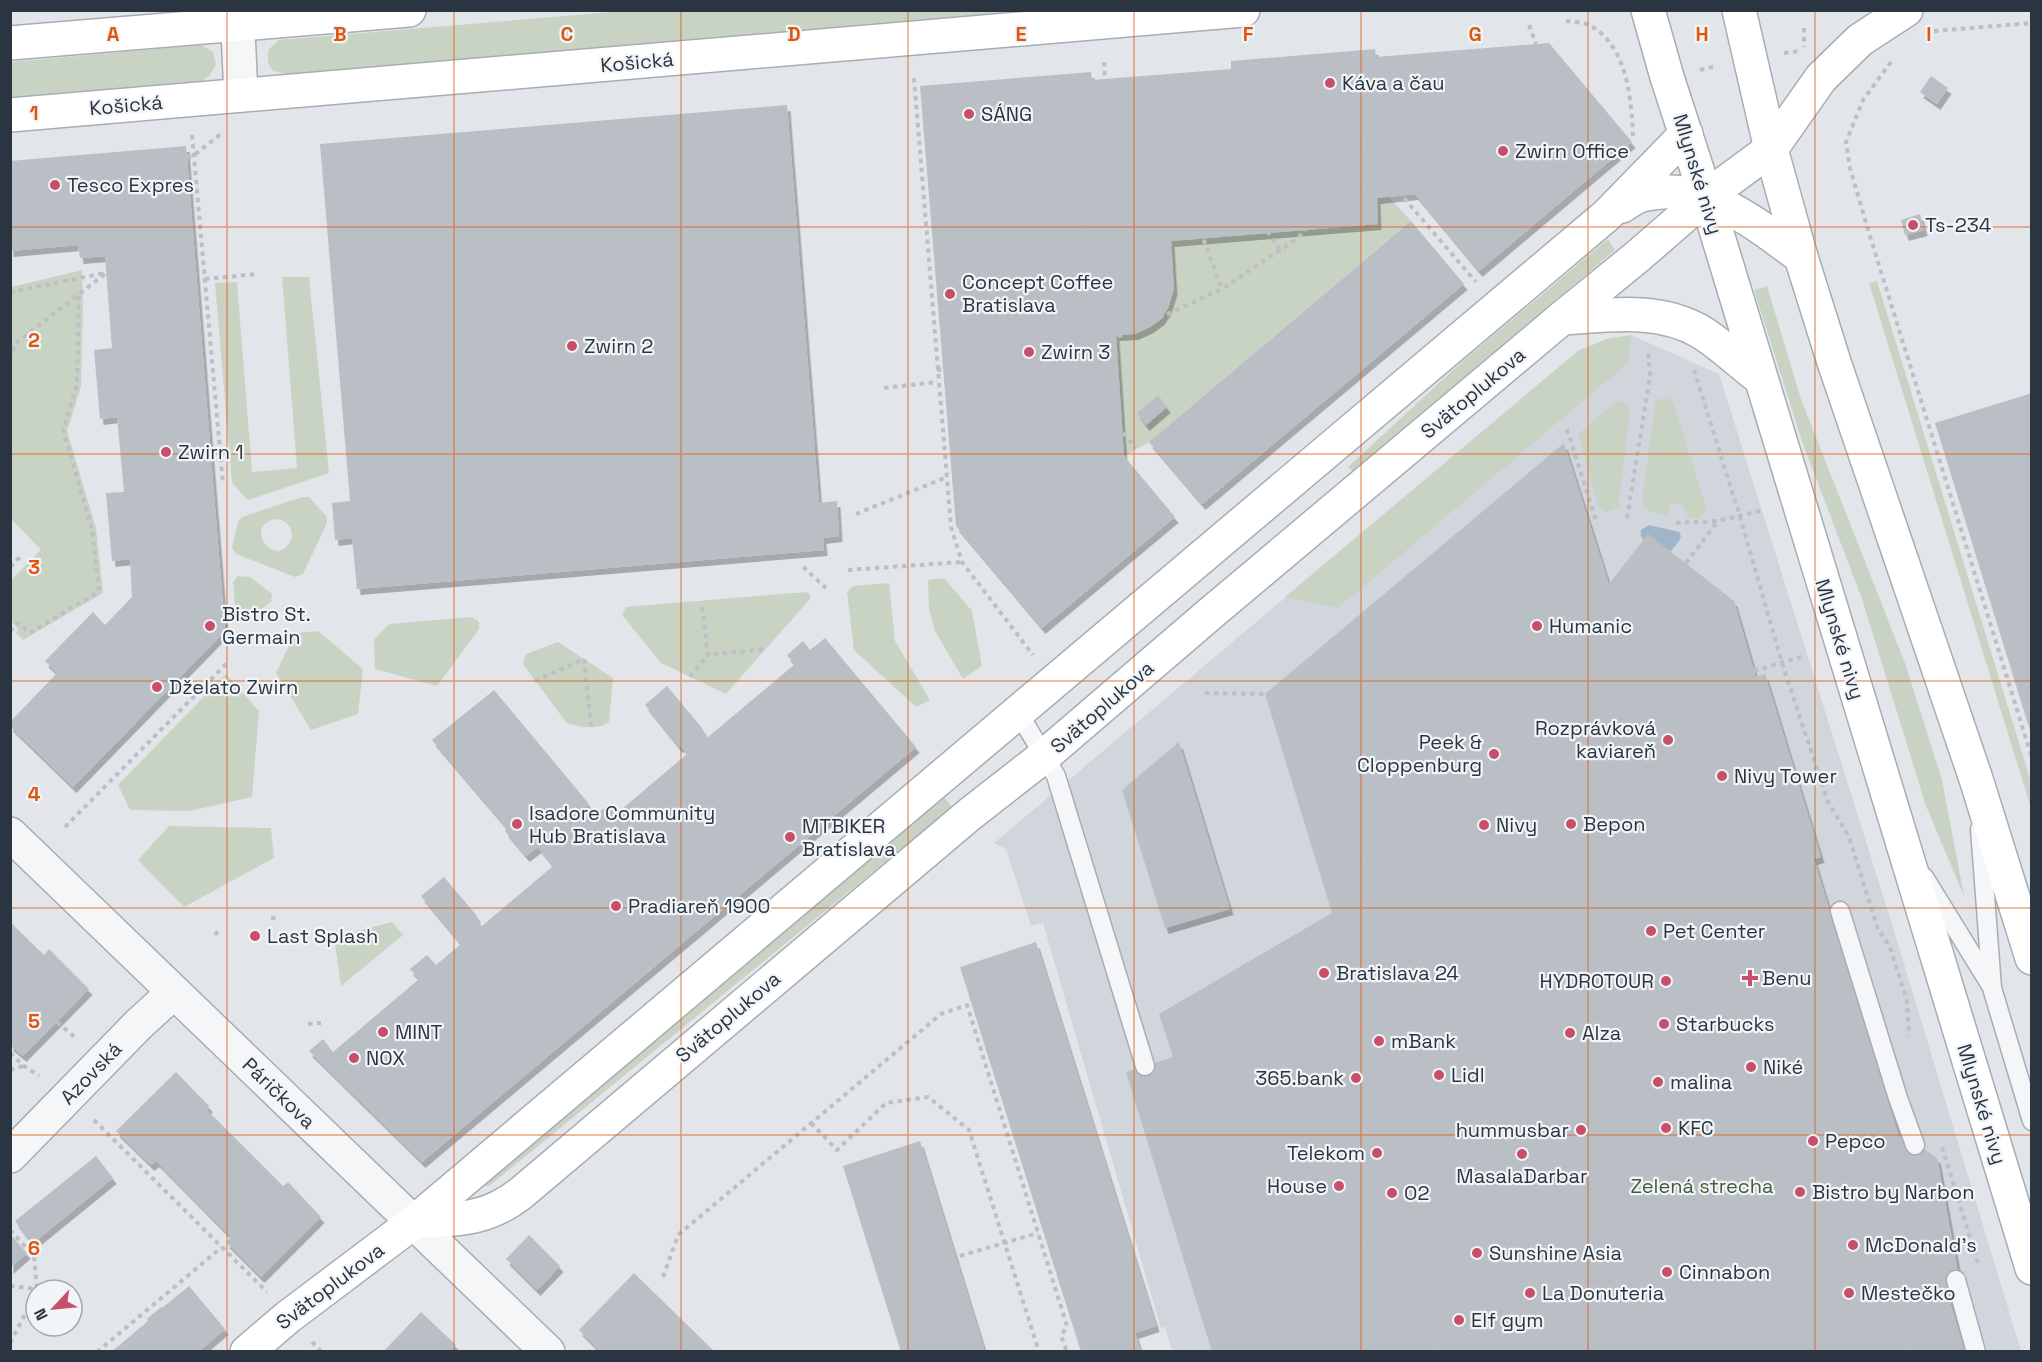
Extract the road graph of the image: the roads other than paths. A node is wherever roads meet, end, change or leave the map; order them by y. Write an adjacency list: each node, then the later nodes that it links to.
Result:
1 (409, 10): 6 (street)
2 (1243, 10): 7 (street, Košická)
3 (1648, 10): 11 (street, Mlynské nivy)
4 (1739, 10): 12 (street)
5 (1906, 10): 12 (street, Svätoplukova)
6 (237, 18): 8 (street); 9 (street)
7 (1031, 20): 9 (street, Košická)
8 (10, 43)
9 (241, 95): 10 (street, Košická)
10 (10, 115)
11 (1686, 134): 13 (street, Mlynské nivy); 14 (street, Svätoplukova)
12 (1771, 149): 13 (street, Svätoplukova); 15 (street)
13 (1706, 197): 14 (street); 15 (street); 16 (street, Svätoplukova); 17 (street, Mlynské nivy)
14 (1607, 215): 18 (street, Svätoplukova)
15 (1801, 257): 20 (street)
16 (1562, 318): 17 (street); 19 (street, Svätoplukova)
17 (1759, 377): 22 (street, Mlynské nivy)
18 (1018, 712): 19 (lane); 31 (street, Svätoplukova)
19 (1043, 757): 27 (lane); 31 (street, Svätoplukova)
20 (1976, 779): 24 (street); 25 (lane)
21 (10, 834): 26 (street, Páričkova)
22 (1902, 842): 25 (lane); 32 (street, Mlynské nivy)
23 (1840, 910): 29 (lane)
24 (2031, 958)
25 (1992, 988): 28 (lane)
26 (174, 992): 30 (street, Azovská); 31 (street, Páričkova)
27 (1145, 1066)
28 (2031, 1121)
29 (1915, 1145)
30 (10, 1156)
31 (414, 1222): 34 (street, Svätoplukova); 35 (street, Páričkova)
32 (2031, 1268)
33 (1956, 1280): 36 (lane)
34 (247, 1352)
35 (548, 1352)
36 (1976, 1352)

